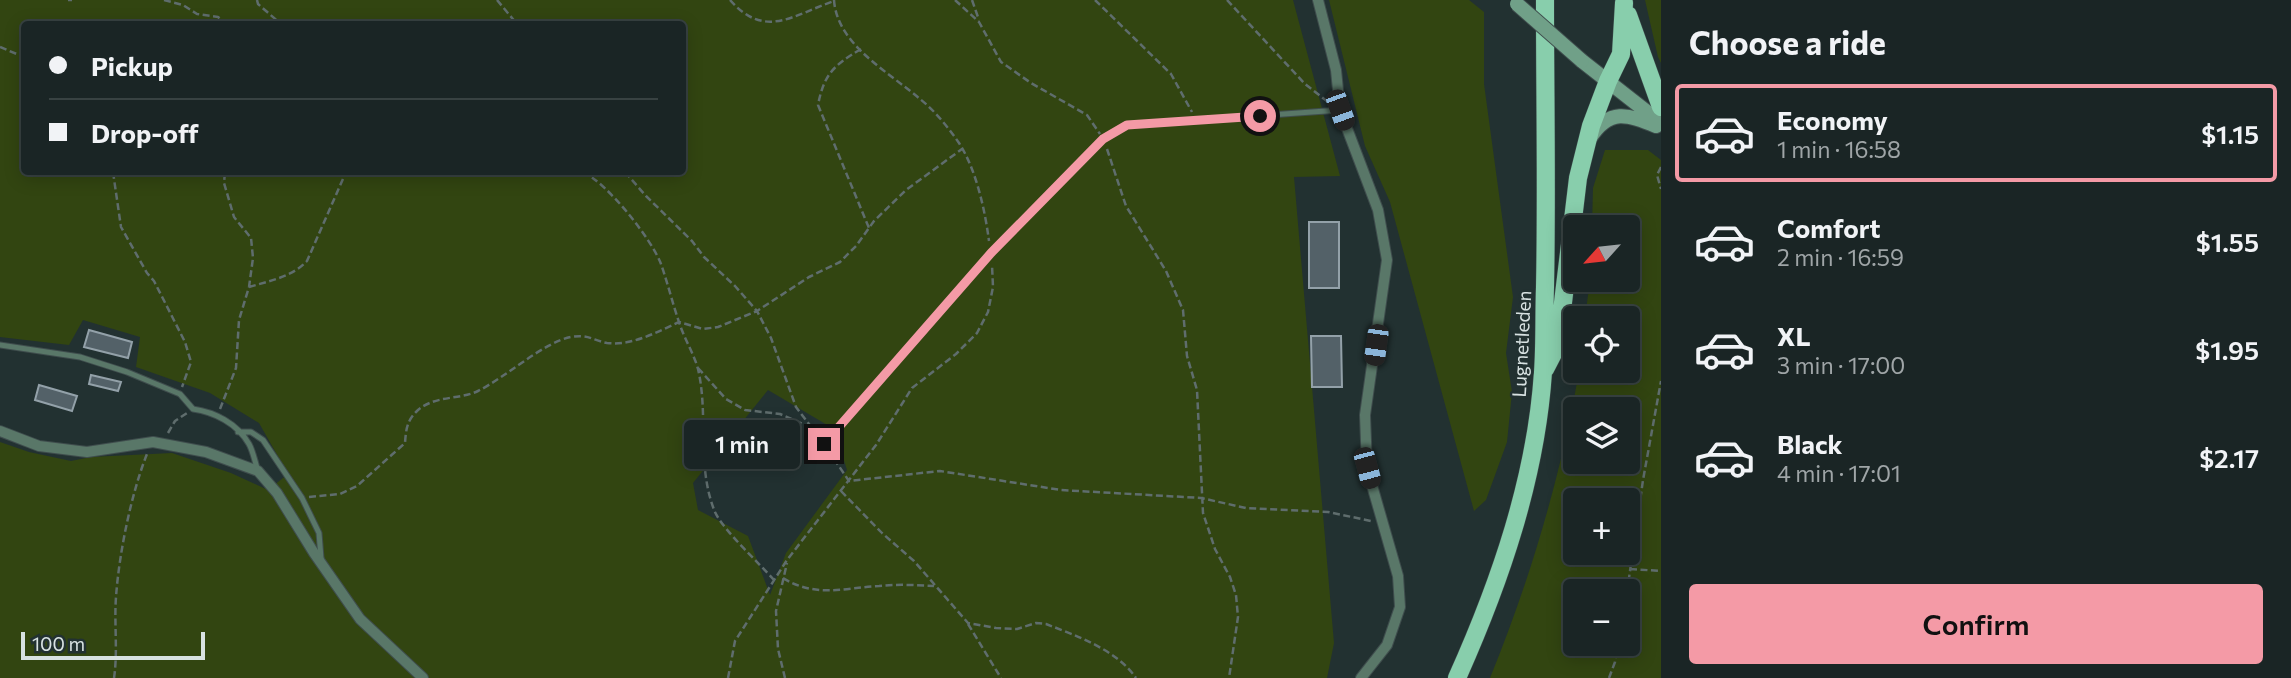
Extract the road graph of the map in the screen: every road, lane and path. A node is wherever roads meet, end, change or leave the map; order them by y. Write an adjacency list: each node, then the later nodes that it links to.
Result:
1 (164, 0): 14 (path)
2 (257, 0): 15 (path)
3 (497, 0): 16 (path)
4 (730, 0): 11 (path)
5 (955, 0): 17 (path)
6 (972, 0): 17 (path)
7 (1095, 0): 24 (path)
8 (1227, 0): 23 (path)
9 (1318, 0): 23 (street)
10 (1545, 0): 43 (highway, Lugnetleden)
11 (834, 1): 19 (path)
12 (1515, 2): 21 (main road, bridge)
13 (1624, 2): 21 (highway); 22 (highway)
14 (223, 21)
15 (277, 21)
16 (514, 21)
17 (979, 22): 26 (path)
18 (0, 47): 20 (path)
19 (861, 49): 28 (path); 36 (path)
20 (21, 56)
21 (1608, 81): 25 (main road); 27 (highway)
22 (1661, 107)
23 (1340, 110): 24 (lane); 58 (street)
24 (1197, 121): 26 (lane)
25 (1661, 125): 27 (main road)
26 (1103, 139): 37 (lane); 57 (path)
27 (1586, 145): 43 (highway)
28 (962, 149): 36 (path); 37 (path)
29 (1661, 167): 35 (path)
30 (113, 175): 45 (path)
31 (225, 175): 38 (path)
32 (345, 175): 38 (path)
33 (590, 175): 40 (path)
34 (628, 175): 39 (path)
35 (1661, 189)
36 (869, 228): 39 (path)
37 (991, 253): 52 (lane); 54 (path)
38 (249, 287): 47 (path)
39 (757, 311): 40 (path); 48 (path)
40 (679, 322): 42 (path); 56 (path)
41 (0, 345): 45 (lane)
42 (698, 368): 48 (path); 65 (path)
43 (1543, 373): 77 (highway, Lugnetleden)
44 (1661, 381): 61 (path)
45 (180, 394): 46 (lane)
46 (192, 409): 47 (lane); 51 (path)
47 (217, 415): 50 (lane)
48 (812, 428): 52 (path)
49 (0, 431): 51 (street)
50 (239, 432): 53 (lane); 56 (lane)
51 (157, 443): 53 (street); 69 (path)
52 (824, 444): 54 (path)
53 (258, 471): 60 (street)
54 (849, 481): 55 (path); 57 (path)
55 (841, 491): 59 (path); 66 (path)
56 (302, 498): 60 (lane)
57 (1201, 498): 58 (path); 75 (path)
58 (1382, 520): 76 (street)
59 (787, 560): 63 (path); 65 (path)
60 (322, 564): 70 (street)
61 (1630, 569): 62 (path); 64 (path)
62 (1661, 571)
63 (783, 578): 66 (path); 72 (path)
64 (1629, 579)
65 (774, 580): 71 (path)
66 (936, 586): 67 (path)
67 (968, 623): 73 (path); 74 (path)
68 (1616, 656): 78 (path)
69 (114, 678)
70 (422, 678)
71 (728, 678)
72 (785, 678)
73 (1002, 678)
74 (1136, 678)
75 (1229, 678)
76 (1361, 678)
77 (1457, 678)
78 (1609, 678)

